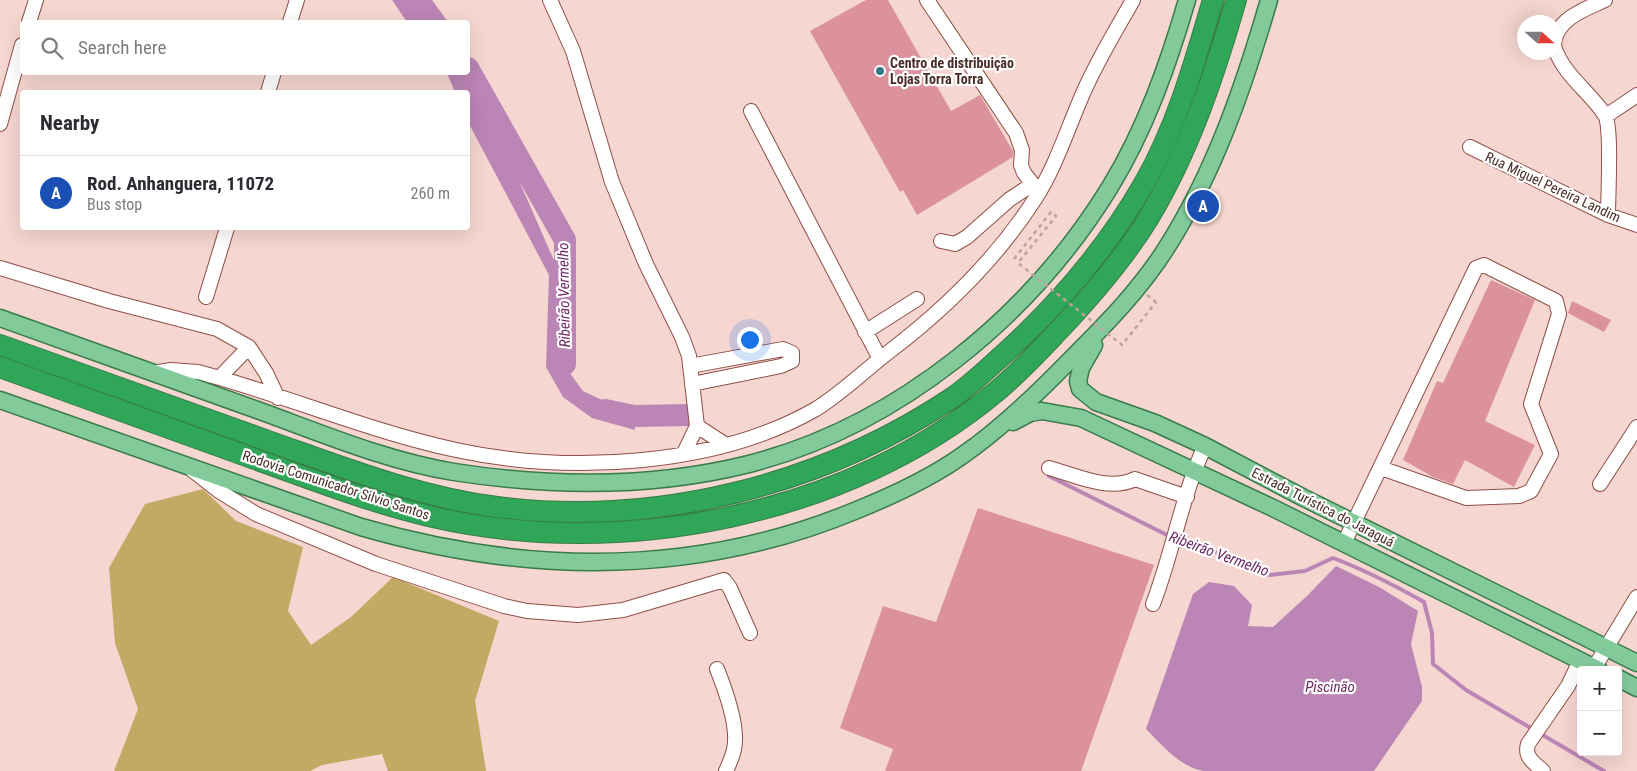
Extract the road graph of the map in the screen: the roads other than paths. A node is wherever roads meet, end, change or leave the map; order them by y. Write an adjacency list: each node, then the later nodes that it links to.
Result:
1 (36, 0): 11 (street)
2 (297, 0): 12 (street)
3 (550, 0): 37 (street)
4 (927, 0): 23 (street)
5 (1133, 0): 23 (street)
6 (1187, 0): 39 (main road)
7 (1213, 0): 34 (highway, Rodovia Comunicador Silvio Santos)
8 (1236, 0): 38 (highway, Rodovia Comunicador Silvio Santos)
9 (1270, 0): 32 (main road)
10 (1606, 0): 13 (street)
11 (30, 20)
12 (291, 20)
13 (1562, 26)
14 (20, 51): 21 (street)
15 (1561, 60): 20 (street)
16 (273, 75): 17 (street)
17 (269, 90)
18 (1637, 95): 20 (street)
19 (752, 111): 33 (street)
20 (1606, 116): 24 (street)
21 (0, 124)
22 (1470, 147): 24 (street, Rua Miguel Pereira Landim)
23 (1036, 188): 27 (street); 36 (street)
24 (1608, 215): 25 (street, Rua Miguel Pereira Landim)
25 (1637, 225)
26 (226, 230): 29 (street)
27 (941, 242)
28 (0, 268): 35 (street)
29 (206, 297)
30 (917, 299): 33 (street)
31 (0, 318): 39 (main road)
32 (1112, 318): 46 (main road); 48 (main road, Estrada Turística do Jaraguá)
33 (865, 332): 36 (street)
34 (0, 346)
35 (249, 347): 40 (street); 42 (street)
36 (880, 359): 47 (street)
37 (690, 366): 41 (street); 41 (street)
38 (0, 367)
39 (152, 372): 40 (street)
40 (220, 378): 42 (street)
41 (692, 384): 44 (street)
42 (278, 398): 49 (street)
43 (0, 400): 50 (main road)
44 (697, 426): 47 (street); 49 (street)
45 (1637, 426): 54 (street)
46 (990, 435): 50 (main road); 53 (main road, Estrada Turística do Jaraguá)
47 (726, 445): 49 (street)
48 (1205, 446): 53 (street); 56 (main road, Estrada Turística do Jaraguá)
49 (684, 453)
50 (188, 466): 60 (street)
51 (1049, 468): 55 (street)
52 (1381, 468): 52 (street); 56 (street)
53 (1194, 469): 55 (street); 57 (main road, Estrada Turística do Jaraguá)
54 (1600, 484)
55 (1187, 497): 59 (street)
56 (1354, 523): 57 (street); 61 (main road, Estrada Turística do Jaraguá)
57 (1344, 543): 63 (main road, Estrada Turística do Jaraguá)
58 (1637, 597): 61 (street)
59 (1153, 604)
60 (750, 633)
61 (1605, 646): 62 (main road, Estrada Turística do Jaraguá); 63 (street)
62 (1637, 663)
63 (1591, 666)
64 (717, 669): 68 (street)
65 (1577, 678): 69 (street)
66 (1622, 680): 67 (main road)
67 (1637, 688)
68 (726, 771)
69 (1543, 771)

